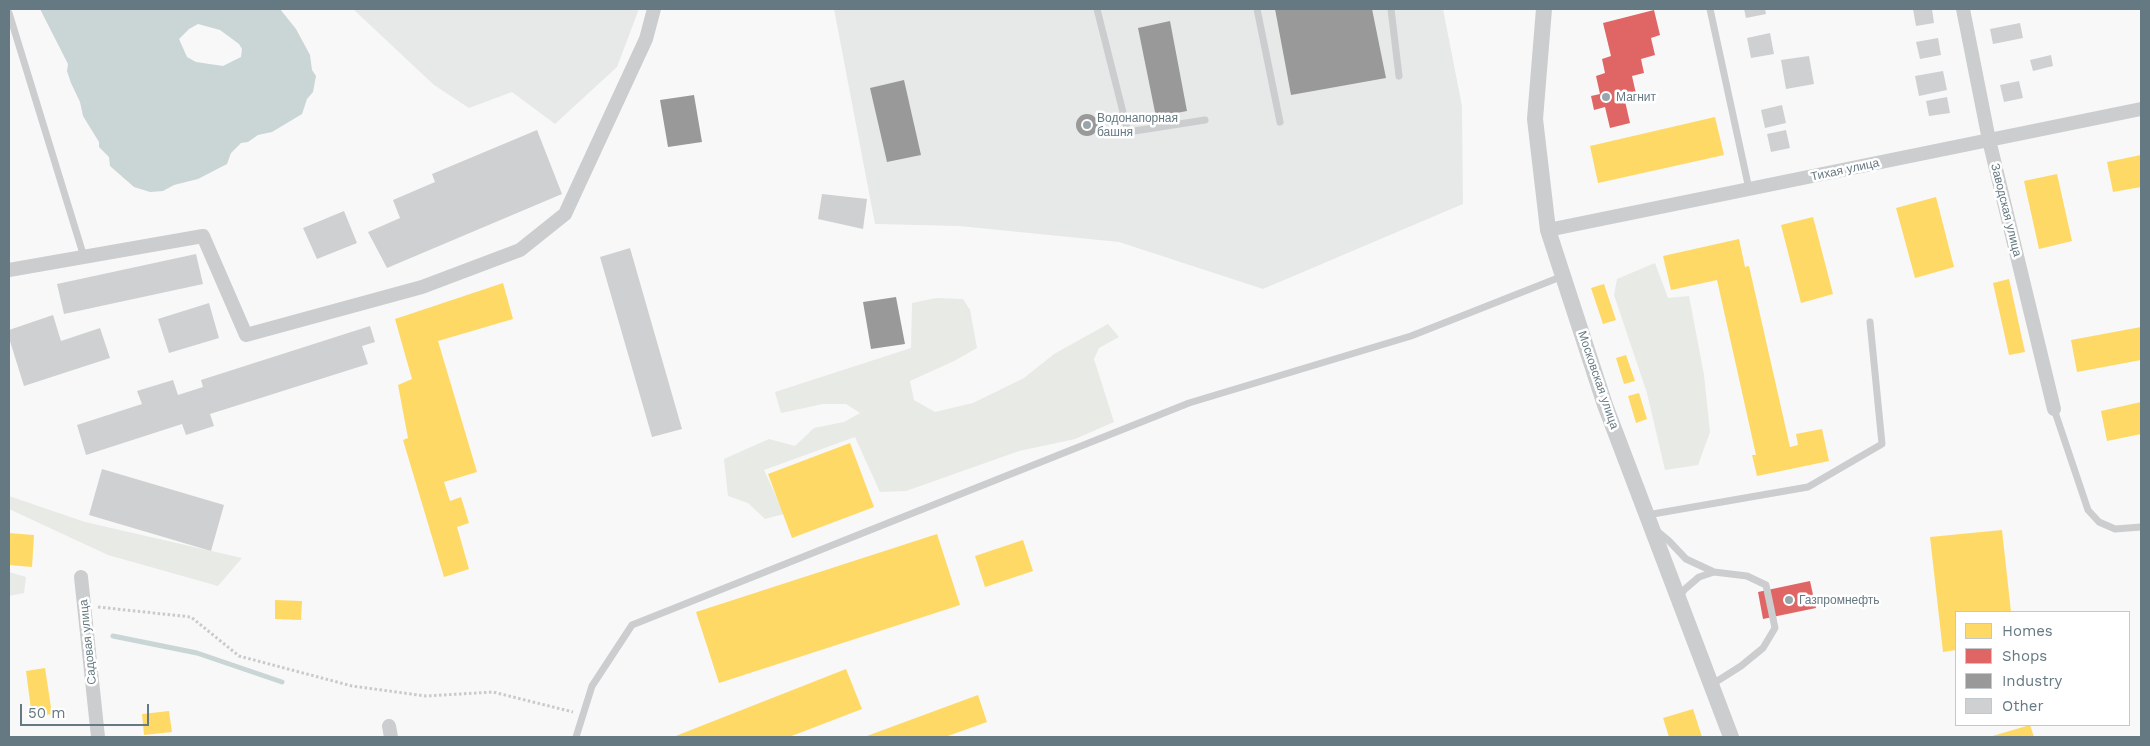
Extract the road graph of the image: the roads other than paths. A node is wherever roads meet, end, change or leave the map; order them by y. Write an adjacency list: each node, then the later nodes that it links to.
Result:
1 (654, 9): 16 (street)
2 (1097, 9): 11 (lane)
3 (1257, 9): 12 (lane)
4 (1391, 9): 9 (lane)
5 (1544, 9): 15 (street, Московская улица)
6 (1710, 9): 14 (lane)
7 (1963, 9): 13 (street, Заводская улица)
8 (9, 13): 16 (lane)
9 (1399, 76)
10 (2141, 110): 13 (street, Тихая улица)
11 (1205, 120)
12 (1280, 122)
13 (1990, 140): 14 (street, Тихая улица); 20 (street, Заводская улица)
14 (1749, 189): 15 (street, Тихая улица)
15 (1548, 230): 18 (street, Московская улица)
16 (84, 257): 17 (street)
17 (9, 270)
18 (1563, 276): 21 (street, Московская улица); 28 (lane)
19 (1870, 322): 21 (lane)
20 (2054, 409): 22 (lane)
21 (1649, 521): 23 (lane); 25 (street, Московская улица)
22 (2141, 527)
23 (1714, 572): 25 (lane); 26 (lane)
24 (81, 577): 27 (street, Садовая улица)
25 (1678, 598): 26 (street, Московская улица)
26 (1711, 685): 29 (street, Московская улица)
27 (98, 737)
28 (576, 737)
29 (1731, 737)

